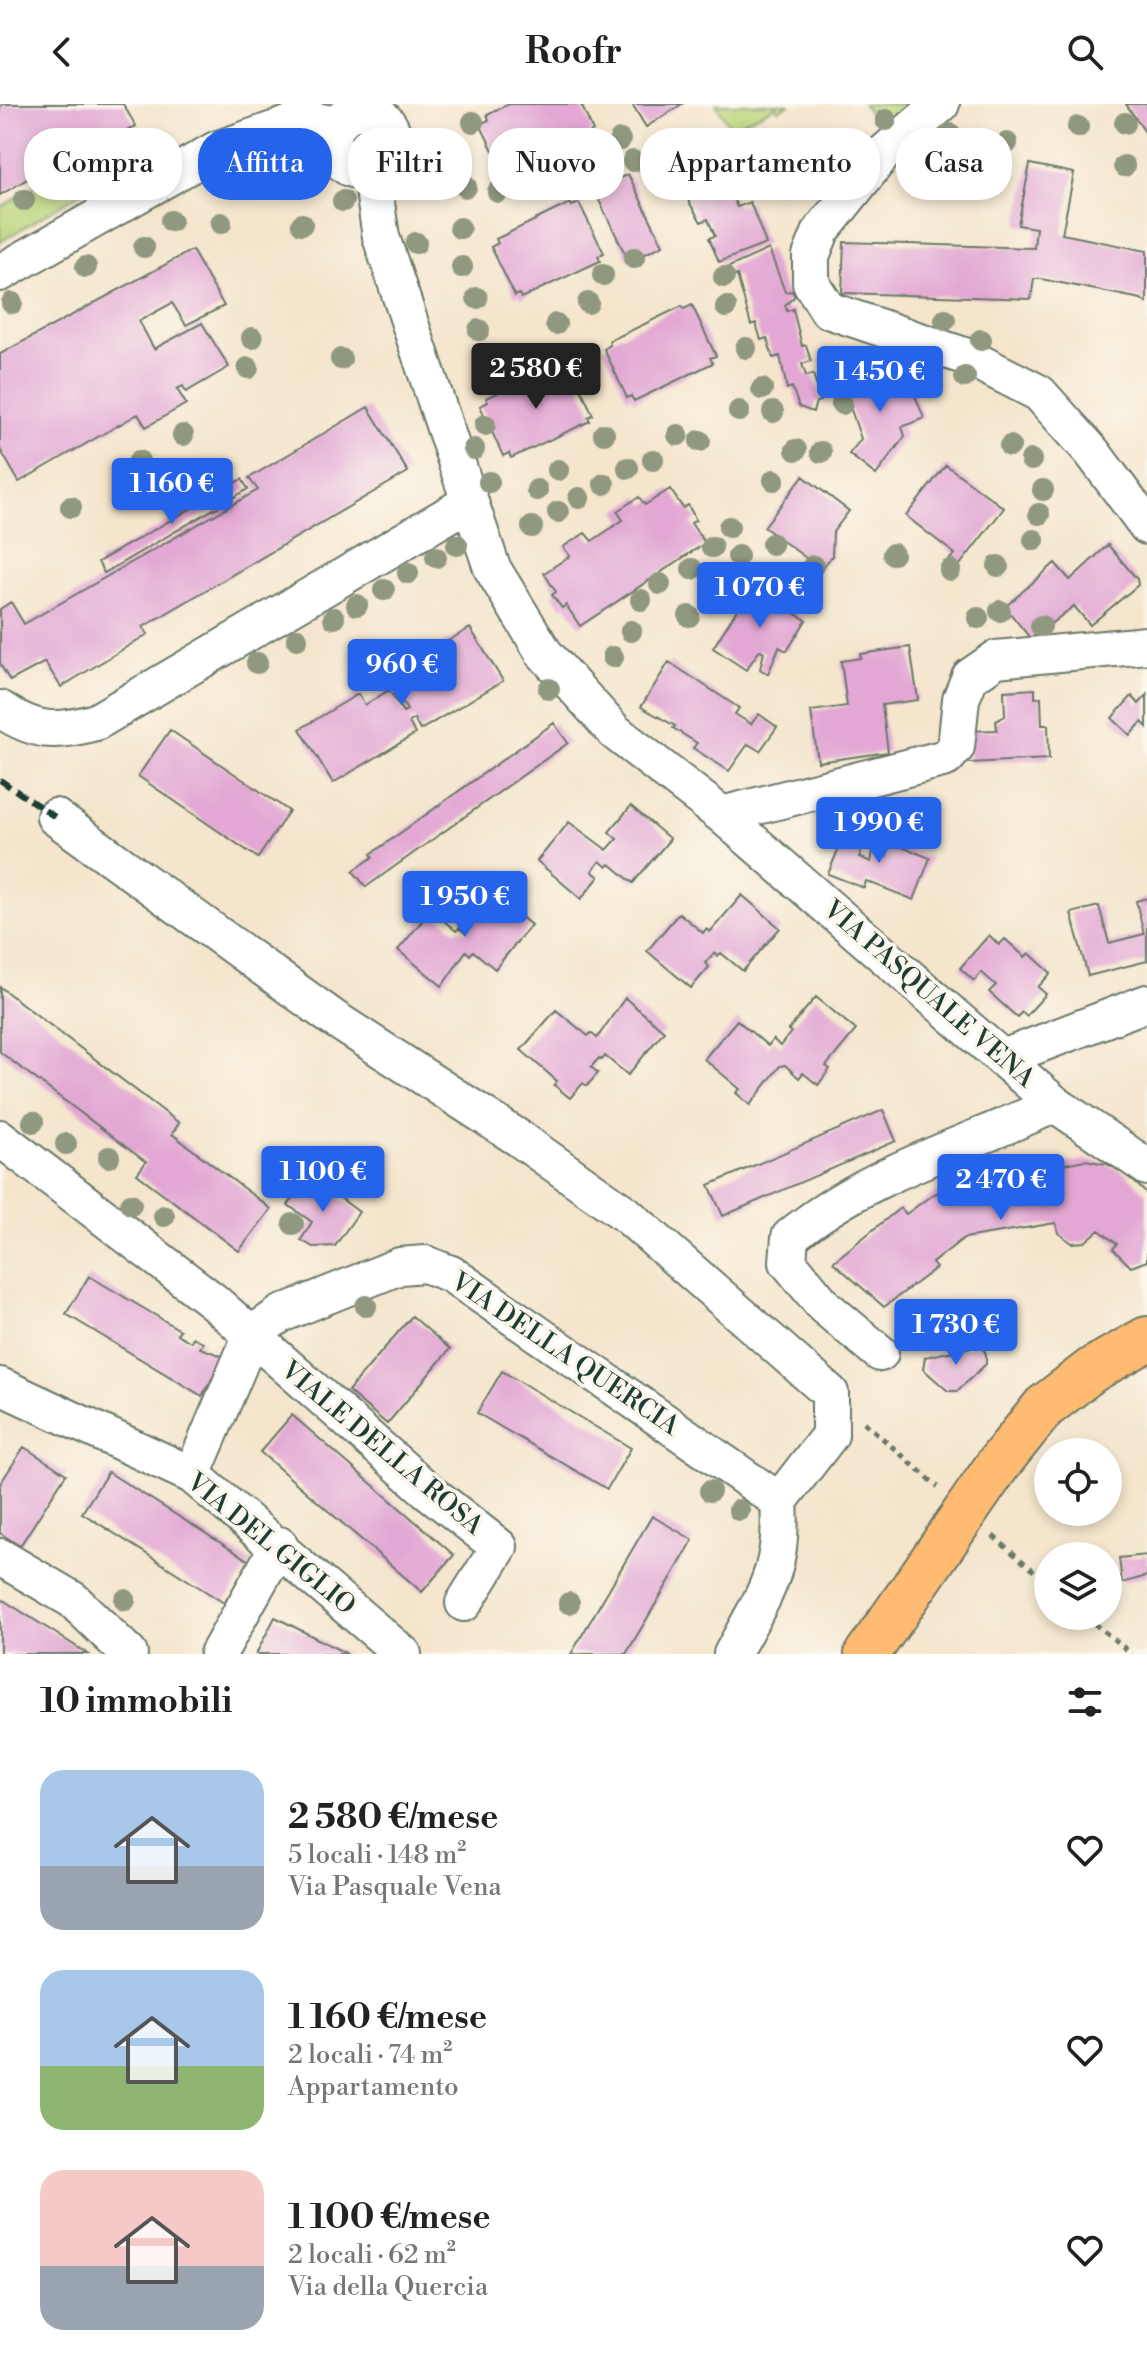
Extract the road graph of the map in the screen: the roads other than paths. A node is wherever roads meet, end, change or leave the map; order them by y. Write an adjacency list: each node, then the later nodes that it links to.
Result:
1 (941, 104): 8 (street)
2 (397, 112): 3 (street)
3 (336, 125): 4 (street); 6 (street)
4 (348, 167)
5 (375, 200): 7 (street, VIA PASQUALE VENA)
6 (0, 273)
7 (470, 502): 10 (street); 11 (street, VIA PASQUALE VENA)
8 (1147, 526)
9 (1147, 645): 11 (street)
10 (0, 709)
11 (722, 815): 14 (street, VIA PASQUALE VENA)
12 (55, 817): 23 (street)
13 (1147, 1003): 14 (street)
14 (1003, 1058): 15 (street, VIA PASQUALE VENA)
15 (1055, 1104): 17 (street, VIA PASQUALE VENA); 20 (street)
16 (0, 1138): 18 (street)
17 (1147, 1167)
18 (252, 1334): 22 (street); 23 (street, VIA DELLA QUERCIA); 26 (street, VIALE DELLA ROSA)
19 (1147, 1339): 31 (main road, bridge)
20 (880, 1353)
21 (0, 1386): 22 (street, VIA DEL GIGLIO)
22 (192, 1475): 24 (street, VIA DEL GIGLIO)
23 (779, 1501): 30 (street)
24 (279, 1545): 28 (street); 29 (street, VIA DEL GIGLIO)
25 (0, 1557): 27 (street)
26 (464, 1603)
27 (129, 1654)
28 (218, 1654)
29 (403, 1654)
30 (732, 1654)
31 (867, 1654)

